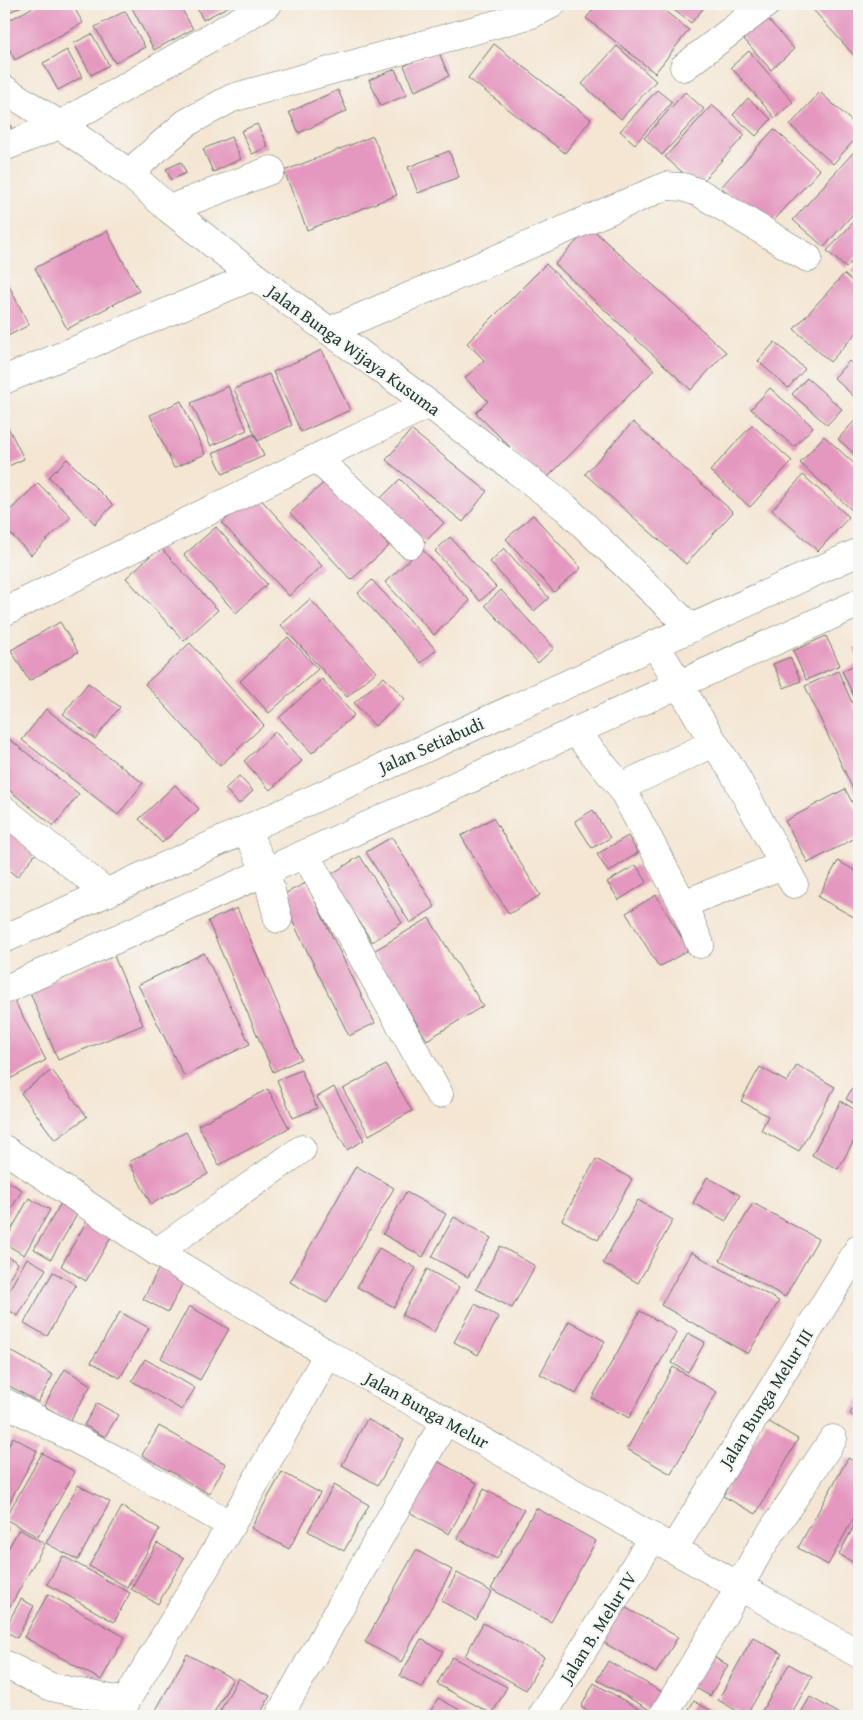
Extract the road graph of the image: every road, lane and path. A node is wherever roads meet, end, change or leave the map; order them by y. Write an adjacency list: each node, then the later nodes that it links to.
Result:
1 (268, 4): 6 (street)
2 (552, 4): 9 (street)
3 (766, 4): 4 (street)
4 (684, 67)
5 (4, 89): 6 (street, Jalan Bunga Wijaya Kusuma)
6 (60, 125): 7 (street); 9 (street, Jalan Bunga Wijaya Kusuma)
7 (4, 147)
8 (271, 170): 10 (street)
9 (129, 173): 10 (street, Jalan Bunga Wijaya Kusuma)
10 (169, 209): 12 (street, Jalan Bunga Wijaya Kusuma)
11 (808, 258): 13 (street)
12 (254, 276): 13 (street, Jalan Bunga Wijaya Kusuma); 14 (street)
13 (330, 331): 15 (street, Jalan Bunga Wijaya Kusuma)
14 (4, 380)
15 (429, 404): 16 (street); 21 (street, Jalan Bunga Wijaya Kusuma)
16 (316, 458): 17 (street); 20 (street)
17 (410, 544)
18 (859, 552): 21 (street, Jalan Setiabudi)
19 (859, 603): 23 (street)
20 (4, 612)
21 (691, 628): 22 (street, Jalan Setiabudi)
22 (655, 644): 23 (street); 28 (street, Jalan Setiabudi)
23 (680, 684): 24 (street); 25 (street)
24 (575, 731): 26 (street); 29 (street)
25 (714, 743): 26 (street); 32 (street)
26 (621, 787): 32 (street)
27 (4, 810): 31 (street)
28 (246, 830): 30 (street); 31 (street, Jalan Setiabudi)
29 (305, 854): 30 (street); 37 (street)
30 (266, 871): 33 (street); 36 (street)
31 (107, 893): 34 (street, Jalan Setiabudi)
32 (683, 904): 35 (street)
33 (278, 919)
34 (4, 939)
35 (700, 944)
36 (4, 990)
37 (439, 1094)
38 (302, 1148): 41 (street)
39 (4, 1150): 41 (street, Jalan Bunga Melur)
40 (859, 1248): 47 (street, Jalan Bunga Melur III)
41 (157, 1252): 42 (street, Jalan Bunga Melur)
42 (328, 1354): 44 (street, Jalan Bunga Melur); 46 (street)
43 (4, 1402): 46 (street)
44 (445, 1421): 47 (street, Jalan Bunga Melur); 52 (street)
45 (834, 1440): 48 (street)
46 (231, 1525): 51 (street)
47 (663, 1542): 48 (street, Jalan Bunga Melur); 53 (street, Jalan B. Melur IV)
48 (738, 1586): 49 (street, Jalan Bunga Melur); 54 (street)
49 (859, 1654)
50 (4, 1664): 51 (street)
51 (122, 1709)
52 (279, 1716)
53 (542, 1716)
54 (663, 1716)

